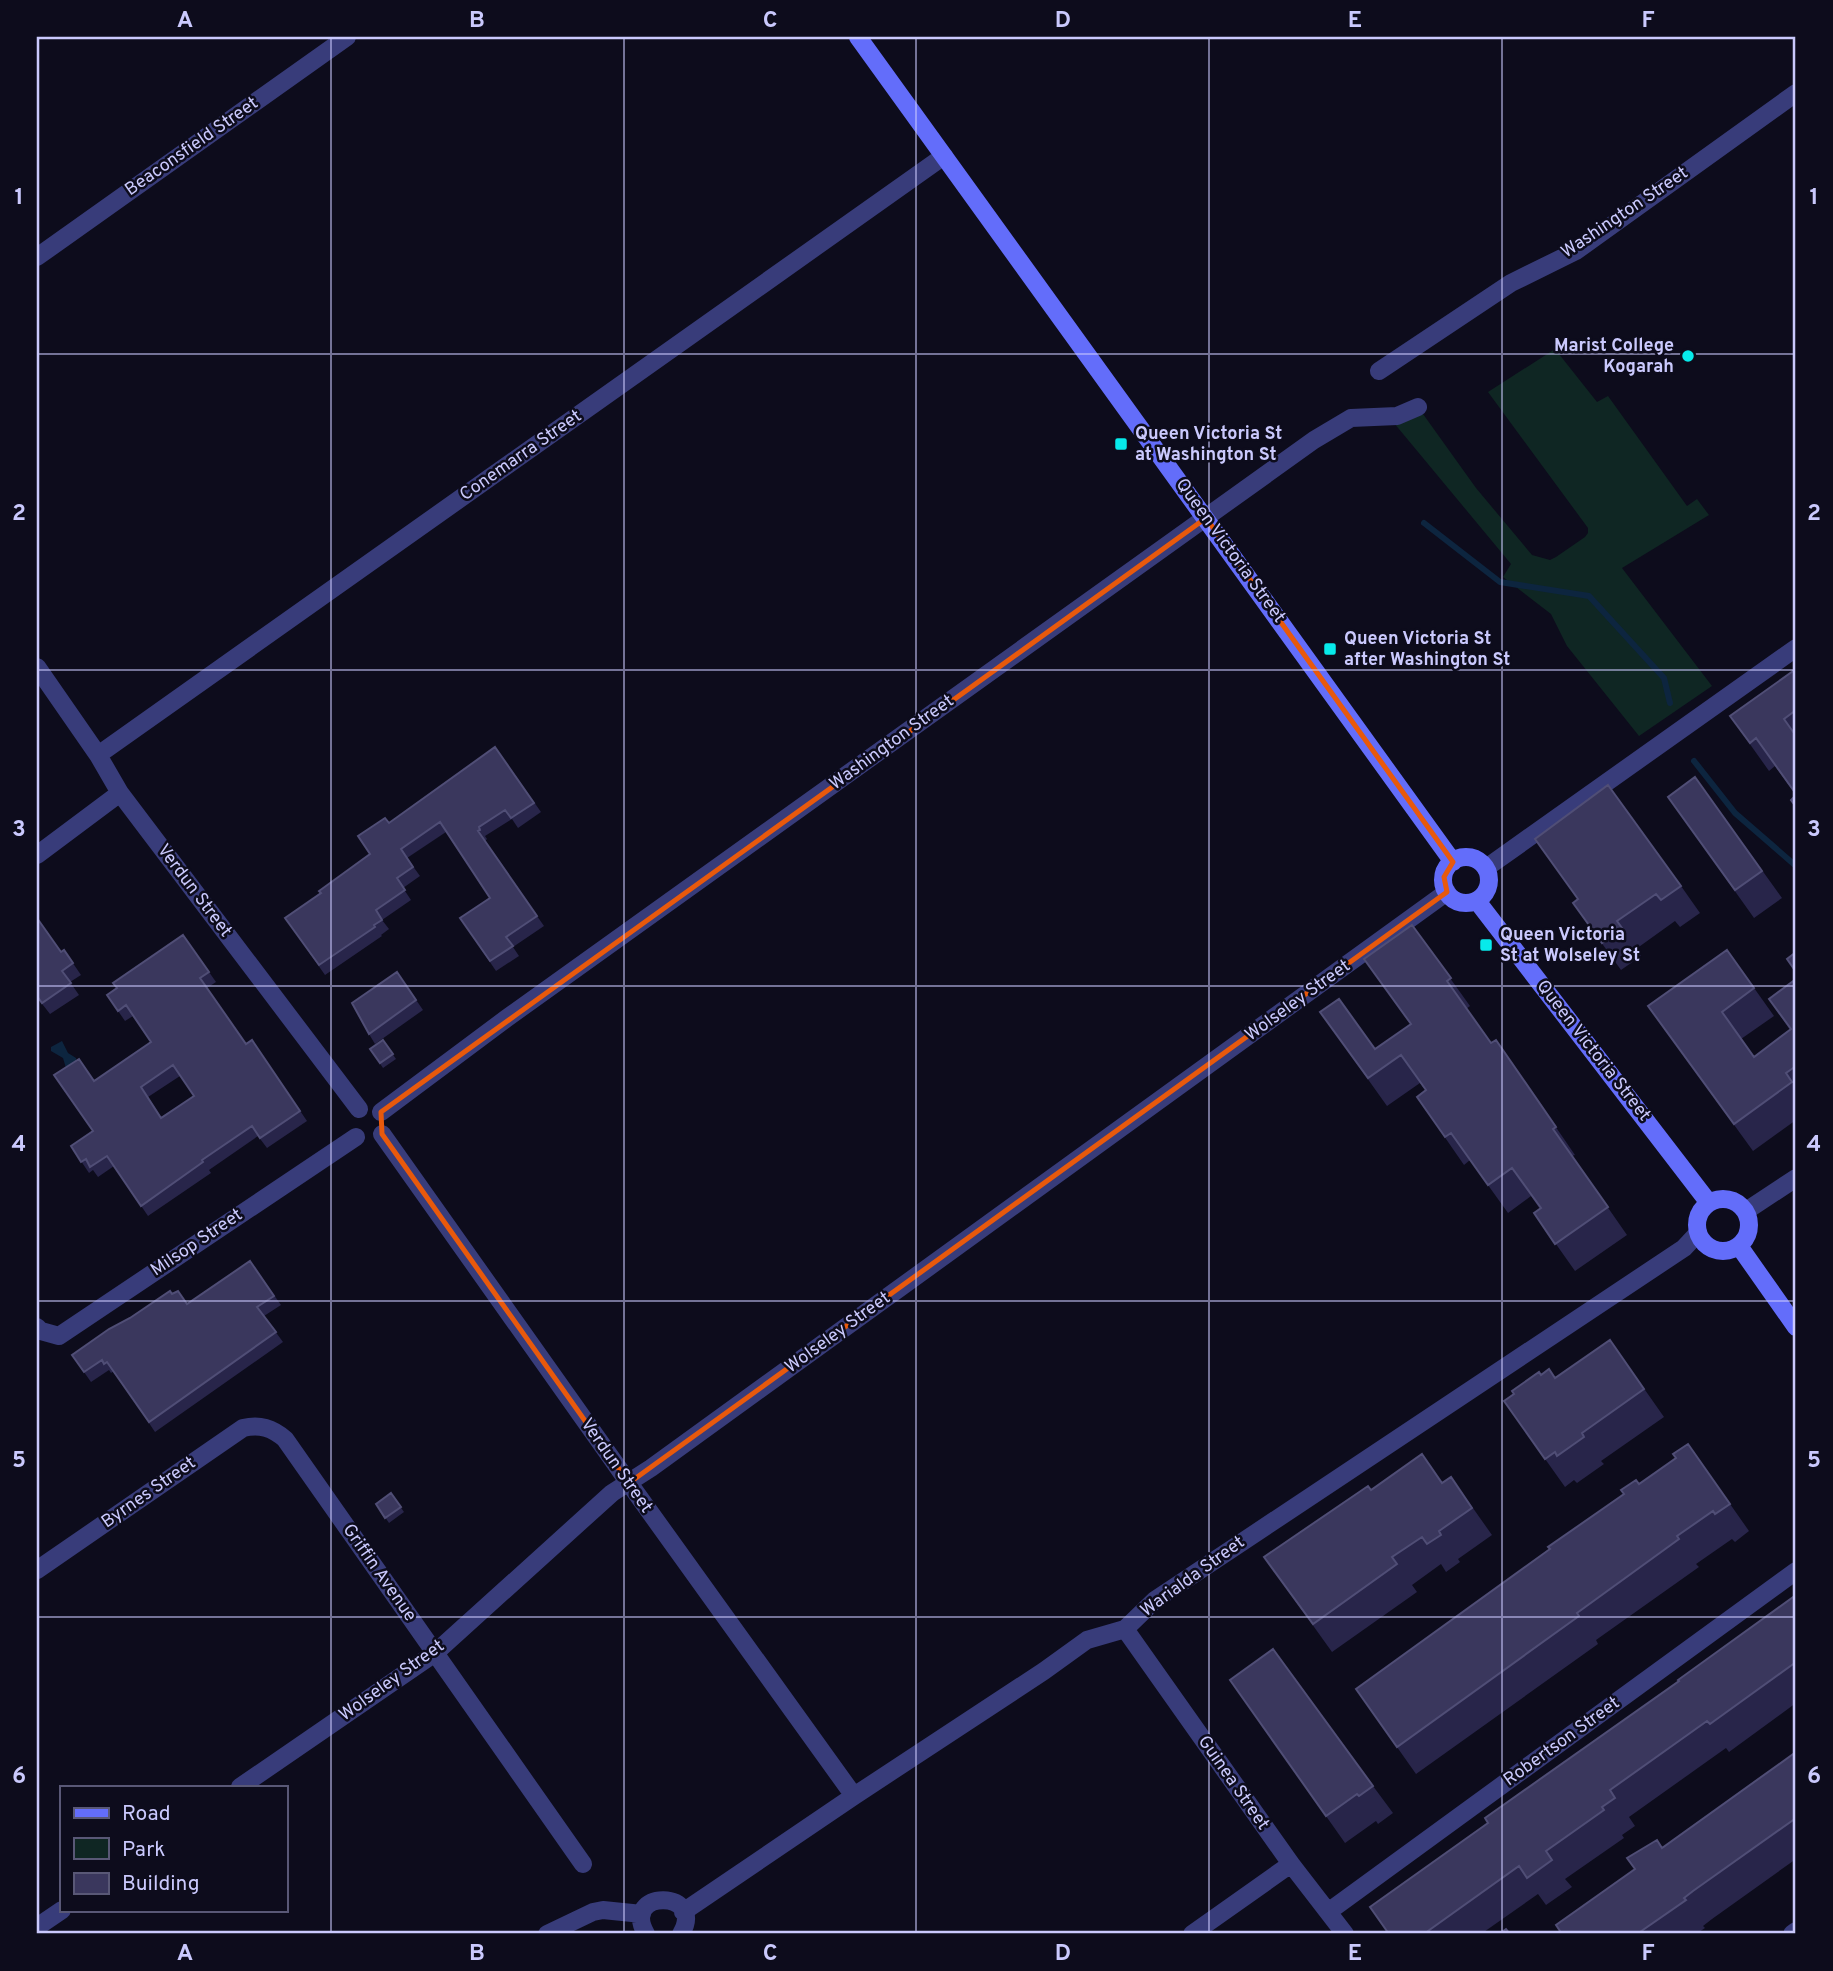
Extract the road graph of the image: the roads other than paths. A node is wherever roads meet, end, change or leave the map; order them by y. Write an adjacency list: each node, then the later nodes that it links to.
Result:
1 (347, 37): 5 (street, Beaconsfield Street)
2 (858, 37): 4 (main road, Queen Victoria Street)
3 (1796, 93): 6 (street, Washington Street)
4 (944, 156): 8 (main road, Queen Victoria Street); 11 (street, Conemarra Street)
5 (37, 257)
6 (1379, 371)
7 (1418, 407): 8 (street, Washington Street)
8 (1206, 518): 14 (main road, Queen Victoria Street); 19 (street, Washington Street)
9 (1796, 648): 15 (street)
10 (37, 667): 11 (street, Verdun Street)
11 (99, 755): 12 (street, Verdun Street)
12 (120, 793): 13 (street); 18 (street, Verdun Street)
13 (37, 855)
14 (1453, 862): 15 (main road); 16 (main road)
15 (1486, 868): 17 (main road)
16 (1447, 892): 17 (main road); 30 (street, Wolseley Street)
17 (1477, 901): 23 (main road, Queen Victoria Street)
18 (359, 1109): 19 (street); 21 (street)
19 (381, 1112): 20 (street)
20 (382, 1134): 21 (street); 30 (street, Verdun Street)
21 (356, 1137): 27 (street, Milsop Street)
22 (1796, 1178): 24 (street)
23 (1709, 1203): 24 (main road); 25 (main road)
24 (1746, 1212): 26 (main road)
25 (1698, 1233): 26 (main road); 33 (street, Warialda Street)
26 (1739, 1246): 28 (main road)
27 (37, 1327)
28 (1796, 1327)
29 (266, 1427): 31 (street, Byrnes Street); 34 (street, Griffin Avenue)
30 (629, 1483): 34 (street, Wolseley Street); 36 (street, Verdun Street)
31 (37, 1570)
32 (1796, 1571): 41 (street, Robertson Street)
33 (1125, 1629): 36 (street, Warialda Street); 38 (street, Guinea Street)
34 (435, 1653): 35 (street, Wolseley Street); 37 (street, Griffin Avenue)
35 (241, 1786)
36 (854, 1796): 40 (street, Warialda Street)
37 (583, 1864)
38 (1291, 1864): 41 (street, Guinea Street); 48 (street)
39 (60, 1911): 43 (street)
40 (683, 1912): 42 (street); 47 (street)
41 (1328, 1912): 49 (street, Guinea Street)
42 (642, 1914): 45 (street); 46 (street)
43 (37, 1927)
44 (1796, 1931): 50 (street)
45 (547, 1934)
46 (646, 1934)
47 (681, 1934)
48 (1192, 1934)
49 (1345, 1934)
50 (1792, 1934)

